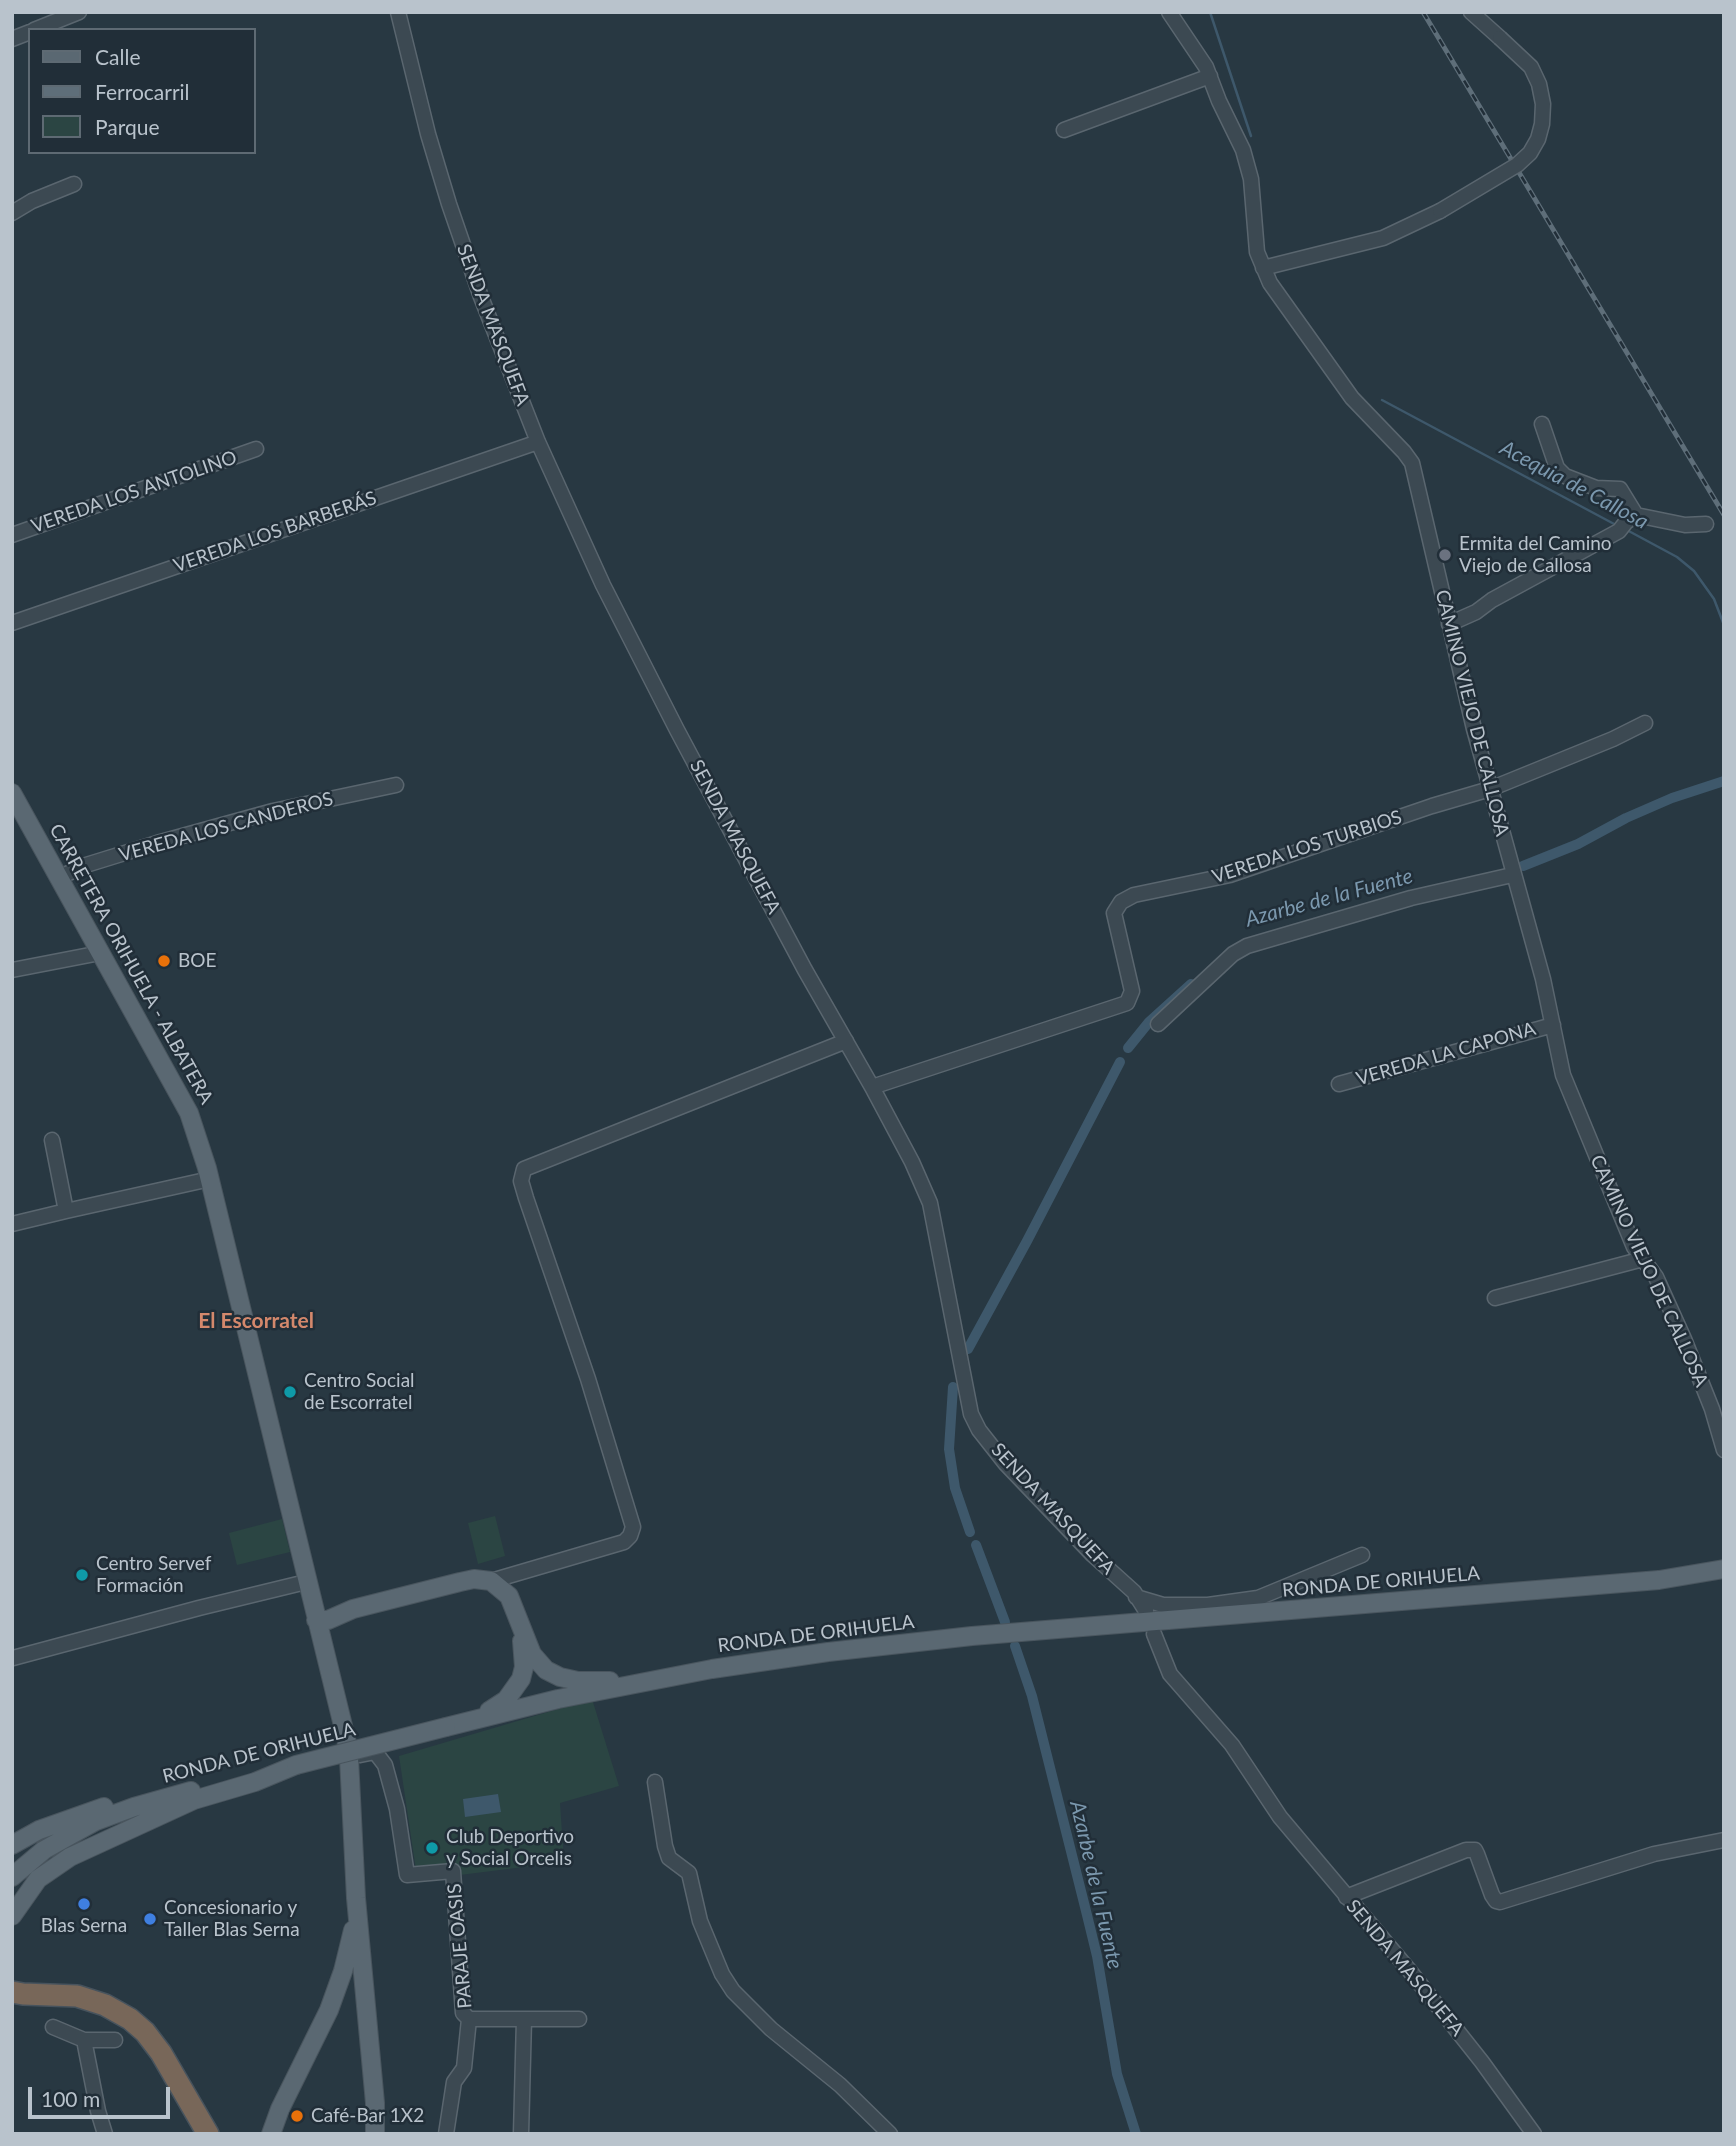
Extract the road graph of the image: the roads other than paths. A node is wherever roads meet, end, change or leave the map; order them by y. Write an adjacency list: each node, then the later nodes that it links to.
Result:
1 (79, 12): 5 (street)
2 (398, 12): 12 (street, SENDA MASQUEFA)
3 (1169, 12): 6 (street, CAMINO VIEJO DE CALLOSA)
4 (1471, 12): 10 (street, bridge)
5 (39, 28)
6 (1210, 76): 7 (street); 10 (street, CAMINO VIEJO DE CALLOSA)
7 (1064, 130)
8 (74, 184): 9 (street)
9 (12, 213)
10 (1263, 268): 18 (street, CAMINO VIEJO DE CALLOSA)
11 (1542, 424): 14 (street)
12 (538, 442): 17 (street, VEREDA LOS BARBERÁS); 29 (street, SENDA MASQUEFA)
13 (256, 449): 16 (street, VEREDA LOS ANTOLINO)
14 (1627, 523): 15 (street); 18 (street)
15 (1706, 524)
16 (12, 535)
17 (12, 623)
18 (1449, 624): 21 (street, CAMINO VIEJO DE CALLOSA)
19 (1645, 723): 21 (street, VEREDA LOS TURBIOS)
20 (396, 785): 24 (street, VEREDA LOS CANDEROS)
21 (1490, 789): 23 (street, CAMINO VIEJO DE CALLOSA); 31 (street, VEREDA LOS TURBIOS)
22 (12, 793): 24 (main road, CARRETERA ORIHUELA - ALBATERA)
23 (1512, 875): 27 (street); 28 (street, CAMINO VIEJO DE CALLOSA)
24 (60, 877): 25 (main road, CARRETERA ORIHUELA - ALBATERA)
25 (100, 953): 26 (street); 33 (main road, CARRETERA ORIHUELA - ALBATERA)
26 (12, 970)
27 (1158, 1024)
28 (1553, 1025): 30 (street, VEREDA LA CAPONA); 36 (street, CAMINO VIEJO DE CALLOSA)
29 (846, 1041): 31 (street, SENDA MASQUEFA); 40 (street)
30 (1339, 1084)
31 (872, 1087): 47 (street, SENDA MASQUEFA)
32 (52, 1140): 34 (street)
33 (210, 1179): 34 (street); 45 (main road, CARRETERA ORIHUELA - ALBATERA)
34 (66, 1211): 35 (street)
35 (12, 1224)
36 (1643, 1259): 37 (street); 38 (street, CAMINO VIEJO DE CALLOSA)
37 (1495, 1297)
38 (1724, 1450)
39 (1362, 1555): 47 (street)
40 (529, 1569): 43 (street); 46 (street)
41 (1724, 1569): 42 (main road, RONDA DE ORIHUELA)
42 (1659, 1580): 44 (main road, RONDA DE ORIHUELA); 55 (main road, RONDA DE ORIHUELA)
43 (491, 1581): 46 (main road); 48 (main road)
44 (1724, 1582)
45 (308, 1589): 48 (main road); 50 (main road, CARRETERA ORIHUELA - ALBATERA); 54 (street)
46 (509, 1596): 51 (main road)
47 (1136, 1597): 49 (street, SENDA MASQUEFA)
48 (353, 1609): 50 (main road); 53 (main road)
49 (1146, 1611)
50 (316, 1619): 53 (main road, CARRETERA ORIHUELA - ALBATERA)
51 (522, 1630): 55 (main road); 56 (main road)
52 (1154, 1634): 66 (street, SENDA MASQUEFA)
53 (326, 1655): 57 (main road, CARRETERA ORIHUELA - ALBATERA)
54 (13, 1658)
55 (656, 1680): 56 (main road, RONDA DE ORIHUELA)
56 (478, 1718): 58 (main road, RONDA DE ORIHUELA, bridge)
57 (349, 1758): 67 (main road, CARRETERA ORIHUELA - ALBATERA); 73 (street, PARAJE OASIS)
58 (296, 1765): 60 (main road, RONDA DE ORIHUELA); 68 (main road)
59 (655, 1782): 86 (street)
60 (214, 1785): 61 (main road); 65 (main road, RONDA DE ORIHUELA)
61 (39, 1830): 62 (main road); 64 (main road)
62 (12, 1839)
63 (1724, 1840): 66 (street)
64 (12, 1845)
65 (12, 1877)
66 (1346, 1897): 87 (street, SENDA MASQUEFA)
67 (356, 1898): 71 (main road); 72 (main road)
68 (12, 1916)
69 (12, 1992): 82 (highway)
70 (12, 2008): 81 (highway)
71 (329, 2010): 72 (main road); 83 (main road)
72 (366, 2017): 79 (main road)
73 (469, 2019): 74 (street); 84 (street, PARAJE OASIS)
74 (524, 2019): 75 (street); 85 (street)
75 (579, 2019)
76 (53, 2027): 77 (street)
77 (84, 2040): 78 (street); 80 (street)
78 (115, 2040)
79 (376, 2131)
80 (105, 2134)
81 (196, 2134)
82 (208, 2134)
83 (271, 2134)
84 (446, 2134)
85 (521, 2134)
86 (890, 2134)
87 (1534, 2134)

